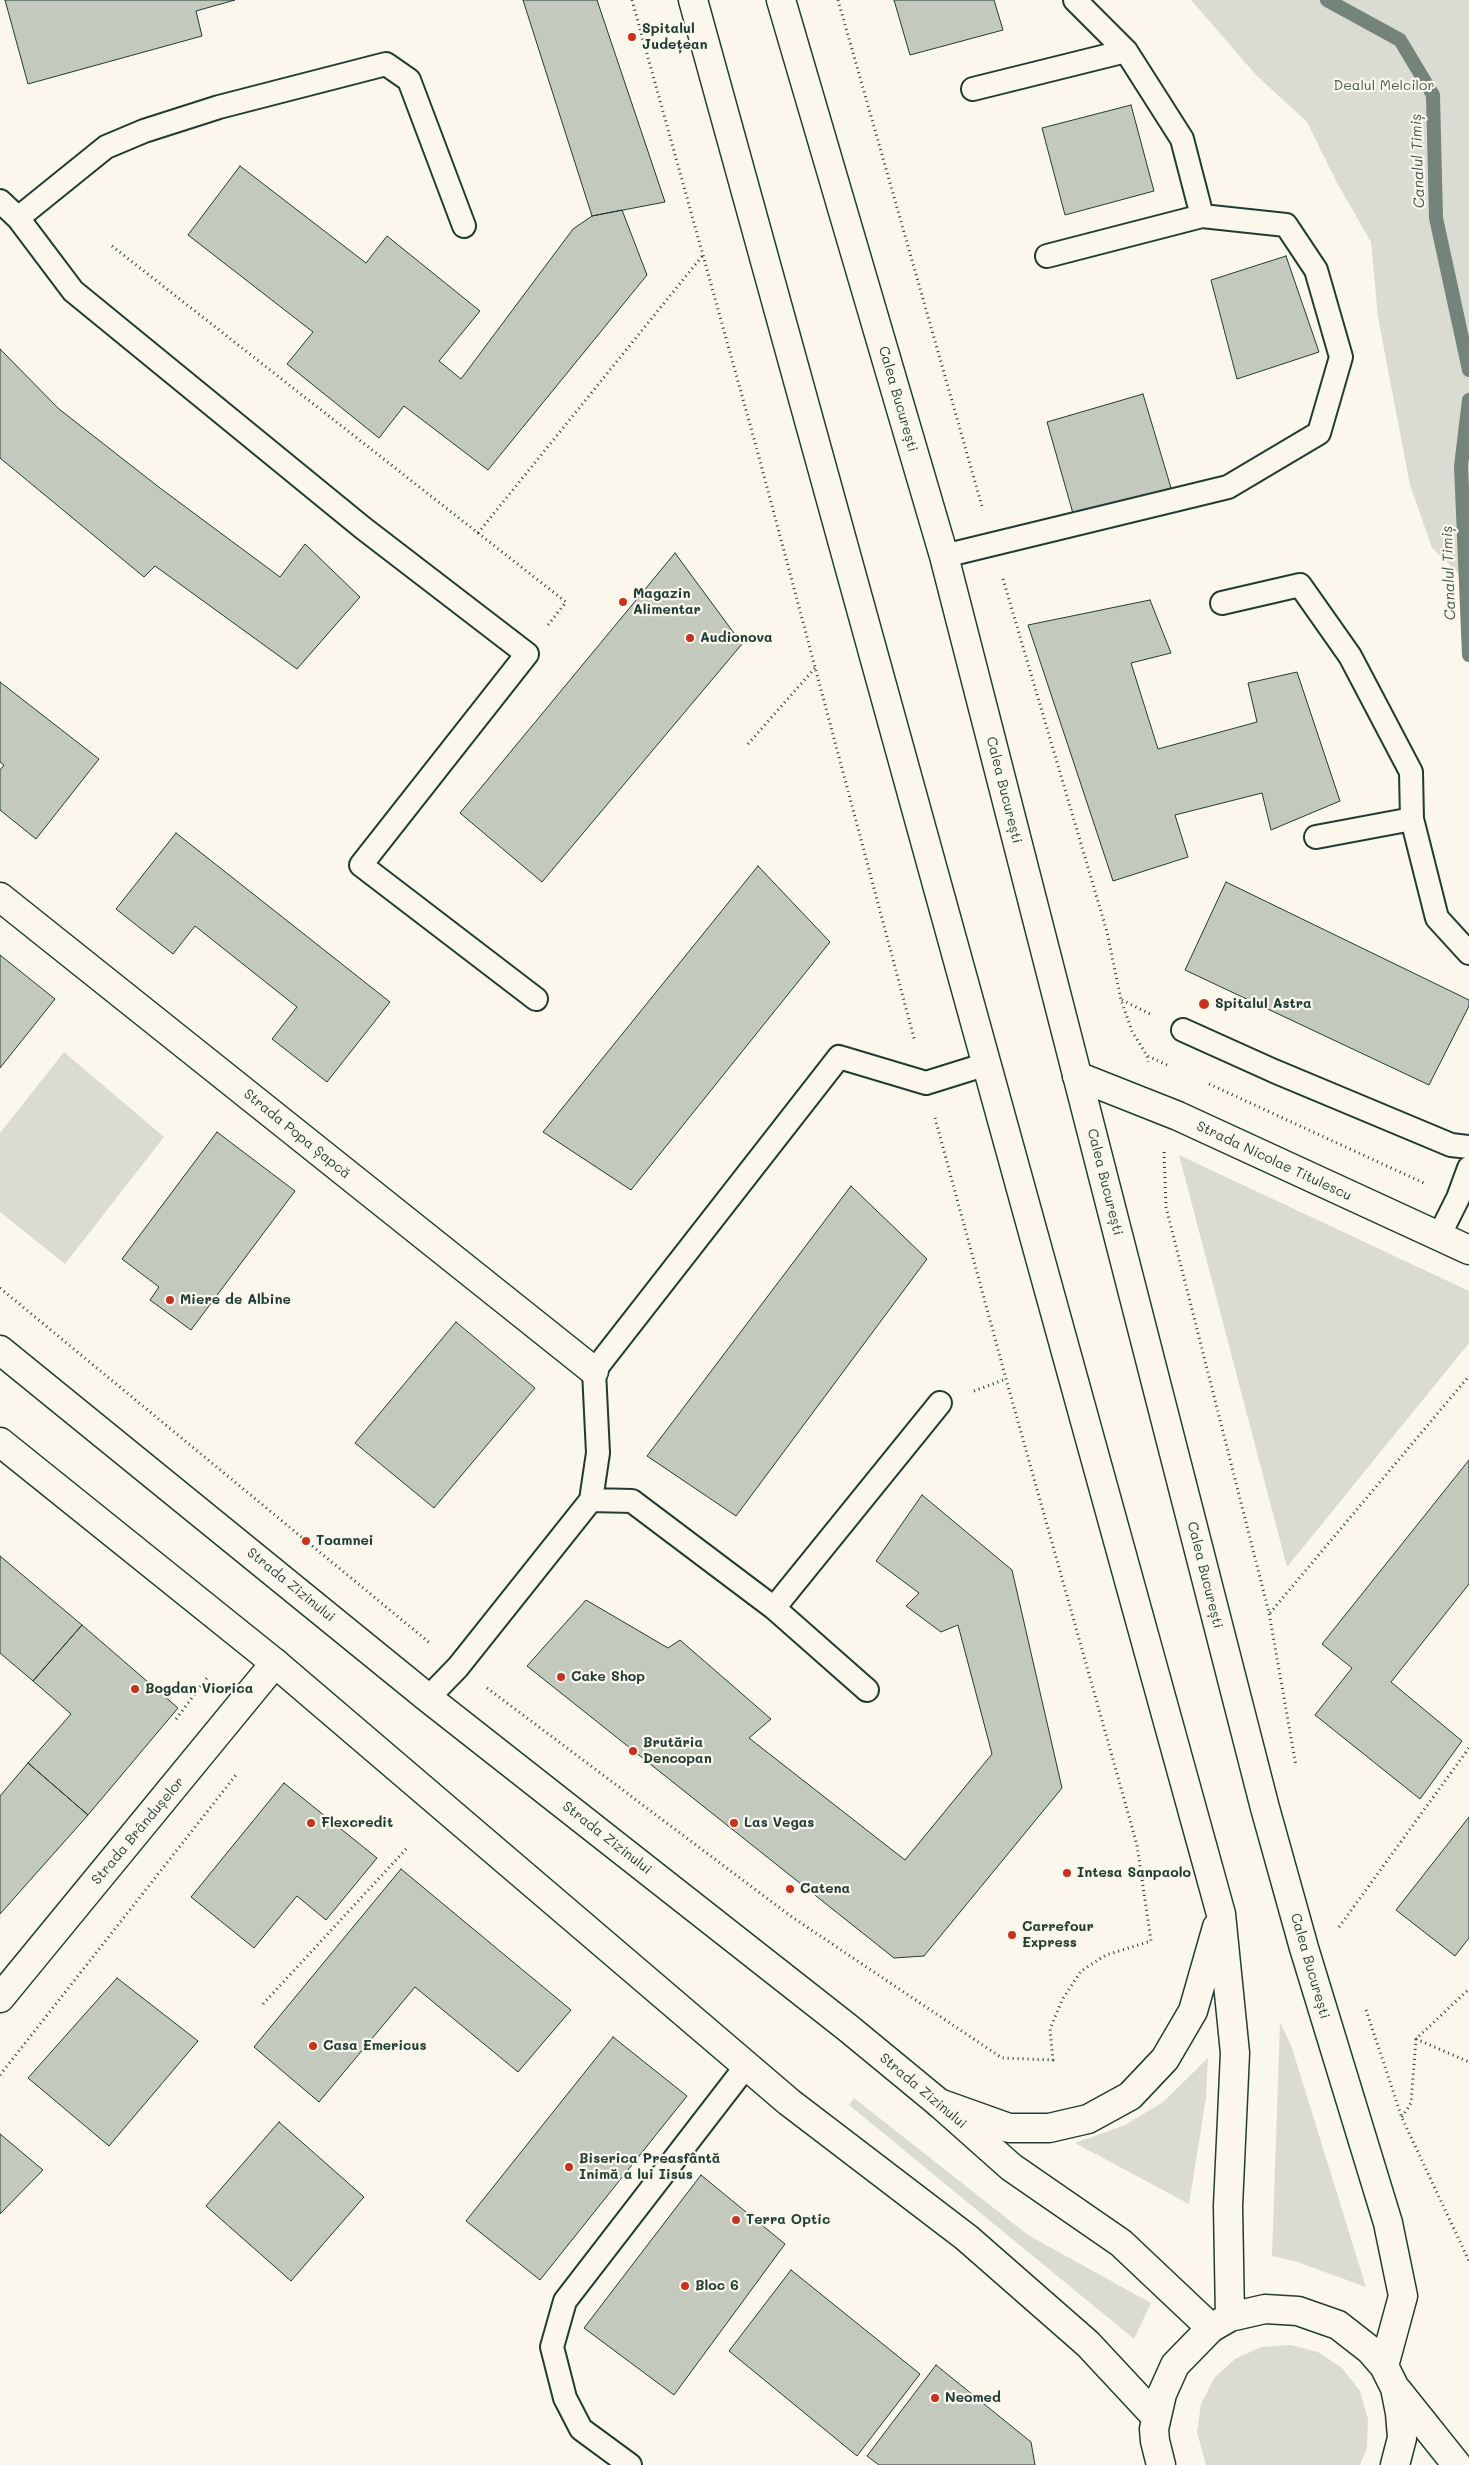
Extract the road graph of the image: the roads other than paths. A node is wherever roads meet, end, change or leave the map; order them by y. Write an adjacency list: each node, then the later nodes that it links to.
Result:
1 (693, 0): 19 (main road)
2 (781, 0): 11 (main road, Calea București)
3 (1076, 0): 4 (lane)
4 (1126, 51): 5 (lane); 7 (lane)
5 (973, 89)
6 (0, 201): 8 (lane)
7 (1202, 216): 10 (lane); 11 (lane)
8 (18, 218): 9 (lane); 17 (lane)
9 (464, 226)
10 (1047, 256)
11 (944, 556): 20 (main road, Calea București)
12 (1222, 603): 13 (lane)
13 (1412, 819): 14 (lane); 16 (lane)
14 (1316, 837)
15 (0, 897): 26 (main road, Strada Popa Șapcă)
16 (1469, 953)
17 (536, 999)
18 (1183, 1030): 21 (lane)
19 (987, 1064): 26 (lane); 34 (main road)
20 (1077, 1076): 23 (main road, Strada Nicolae Titulescu); 39 (main road, Calea București)
21 (1469, 1147)
22 (1469, 1168): 23 (lane)
23 (1439, 1236): 24 (main road, Strada Nicolae Titulescu)
24 (1469, 1250)
25 (0, 1350): 33 (main road, Strada Zizinului)
26 (594, 1371): 29 (lane)
27 (940, 1403): 30 (lane)
28 (0, 1442): 31 (main road)
29 (591, 1500): 30 (lane); 33 (lane)
30 (774, 1608): 32 (lane)
31 (276, 1663): 35 (main road, Strada Brândușelor); 36 (main road)
32 (867, 1690)
33 (428, 1698): 37 (main road, Strada Zizinului)
34 (1221, 1914): 37 (main road); 38 (main road)
35 (0, 1998)
36 (747, 2065): 40 (main road); 41 (lane)
37 (940, 2103): 38 (main road, Strada Zizinului)
38 (1220, 2322): 39 (main road); 40 (main road)
39 (1390, 2377): 42 (main road); 43 (main road)
40 (1154, 2447)
41 (630, 2465)
42 (1396, 2465)
43 (1457, 2465)

